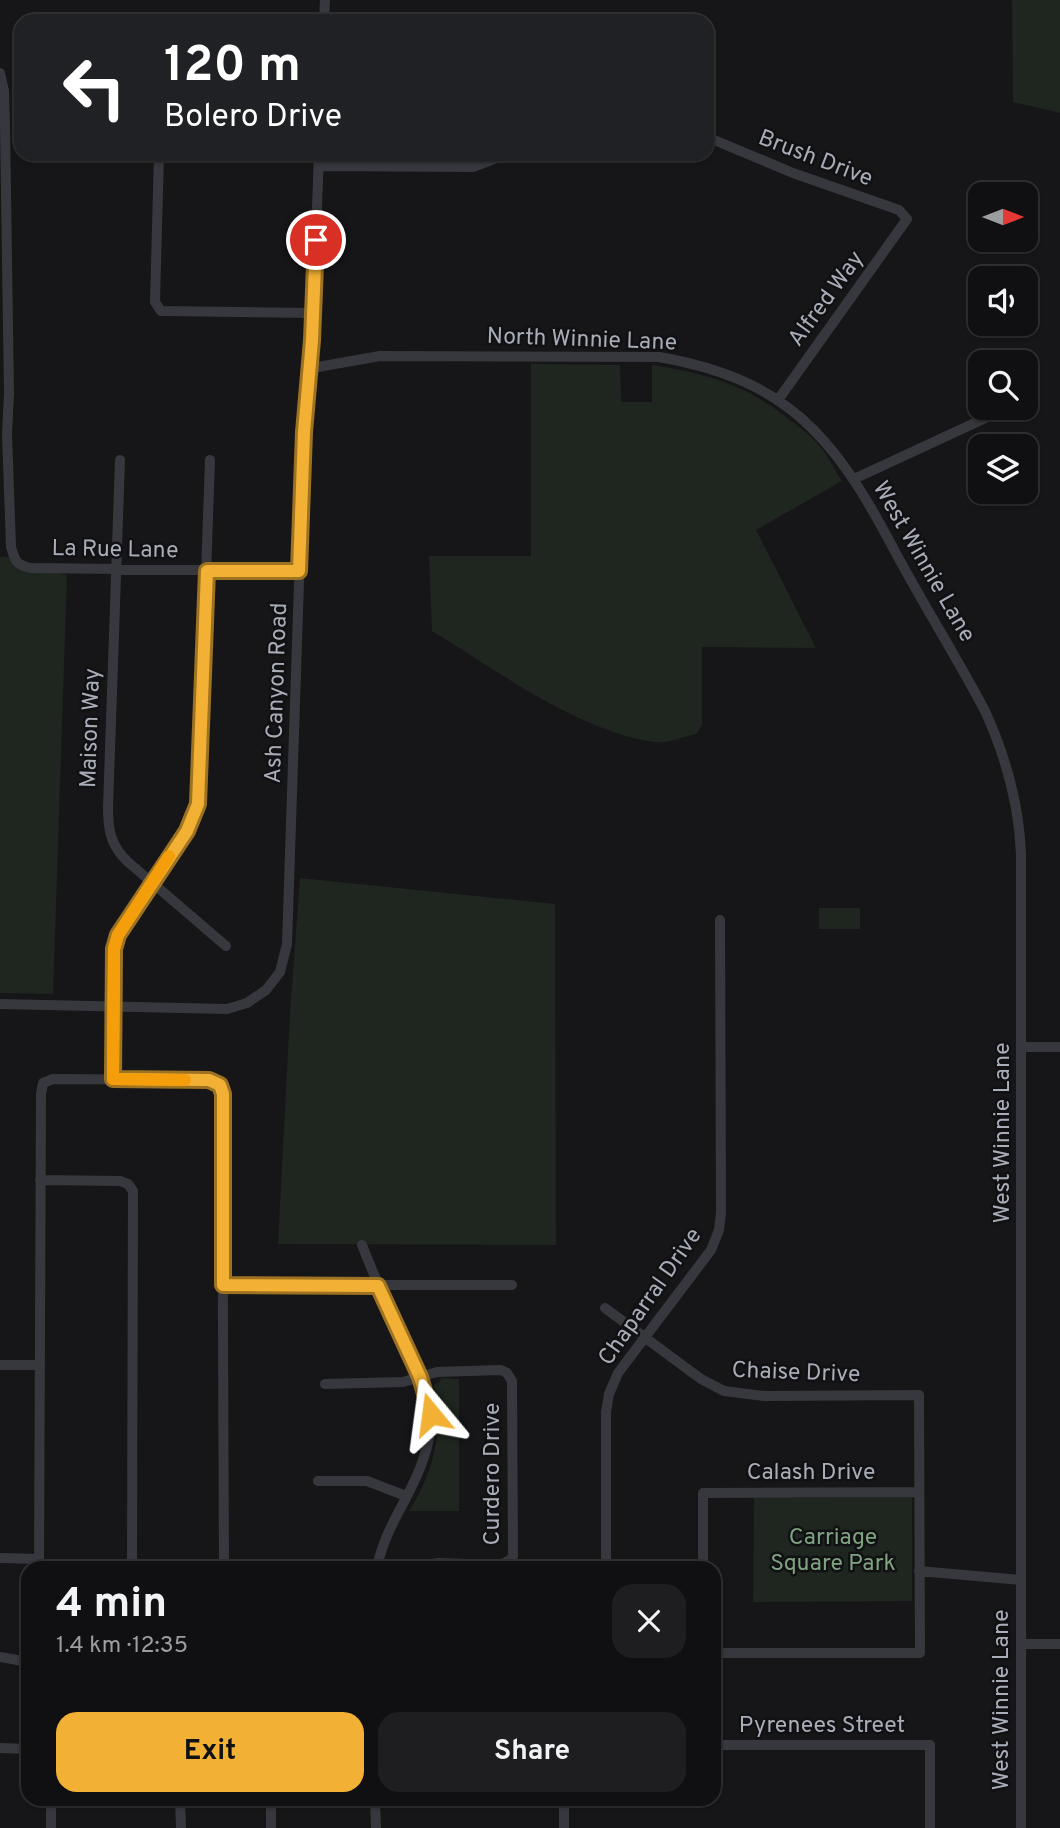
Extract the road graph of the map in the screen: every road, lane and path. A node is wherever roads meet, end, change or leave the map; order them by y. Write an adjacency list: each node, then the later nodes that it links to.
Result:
1 (0, 73): 12 (street)
2 (714, 141): 7 (street, Brush Drive)
3 (159, 161): 8 (street)
4 (319, 161): 6 (street, Ash Canyon Road)
5 (488, 161): 6 (street)
6 (319, 166): 8 (street, Ash Canyon Road)
7 (907, 219): 10 (street, Alfred Way)
8 (313, 313): 9 (street, Ash Canyon Road)
9 (310, 366): 10 (street, North Winnie Lane); 18 (street, Ash Canyon Road)
10 (778, 400): 15 (street, North Winnie Lane)
11 (981, 420): 15 (street)
12 (4, 457): 16 (street, La Rue Lane)
13 (120, 460): 16 (street, Maison Way)
14 (210, 460): 17 (street)
15 (854, 479): 25 (street, West Winnie Lane)
16 (115, 570): 17 (street, La Rue Lane); 19 (street, Maison Way)
17 (207, 571): 18 (street, La Rue Lane); 19 (street)
18 (299, 571): 23 (street, Ash Canyon Road)
19 (152, 883): 21 (street, Maison Way); 23 (street)
20 (720, 920): 33 (street, Chaparral Drive)
21 (226, 946)
22 (0, 1004): 23 (street)
23 (112, 1006): 26 (street)
24 (1060, 1046): 25 (street)
25 (1022, 1047): 51 (street, West Winnie Lane)
26 (113, 1079): 27 (street); 29 (street)
27 (40, 1180): 35 (street); 44 (street)
28 (362, 1245): 31 (street)
29 (223, 1285): 31 (street); 45 (street)
30 (512, 1285): 31 (street)
31 (378, 1286): 36 (street)
32 (605, 1308): 33 (street, Chaise Drive)
33 (645, 1338): 39 (street, Chaise Drive); 48 (street, Chaparral Drive)
34 (0, 1365): 35 (street)
35 (40, 1365): 43 (street)
36 (420, 1377): 37 (street); 40 (street); 47 (street, Curdero Drive)
37 (326, 1384)
38 (318, 1481): 40 (street)
39 (919, 1492): 49 (street, Calash Drive); 50 (street)
40 (406, 1496): 46 (street)
41 (0, 1558): 42 (street)
42 (23, 1561)
43 (39, 1561)
44 (132, 1561)
45 (224, 1561)
46 (379, 1561)
47 (508, 1561)
48 (606, 1561)
49 (704, 1561)
50 (919, 1571): 51 (street); 54 (street)
51 (1020, 1580): 52 (street, West Winnie Lane)
52 (1021, 1644): 53 (street); 71 (street, West Winnie Lane)
53 (1060, 1644)
54 (721, 1653)
55 (0, 1657): 56 (street)
56 (21, 1661)
57 (721, 1745): 70 (street, Pyrenees Street)
58 (0, 1748): 59 (street)
59 (21, 1749)
60 (51, 1806): 65 (street)
61 (180, 1806): 66 (street)
62 (271, 1806): 67 (street)
63 (376, 1806): 68 (street)
64 (564, 1806): 69 (street)
65 (51, 1828)
66 (181, 1828)
67 (271, 1828)
68 (376, 1828)
69 (564, 1828)
70 (930, 1828)
71 (1021, 1828)

